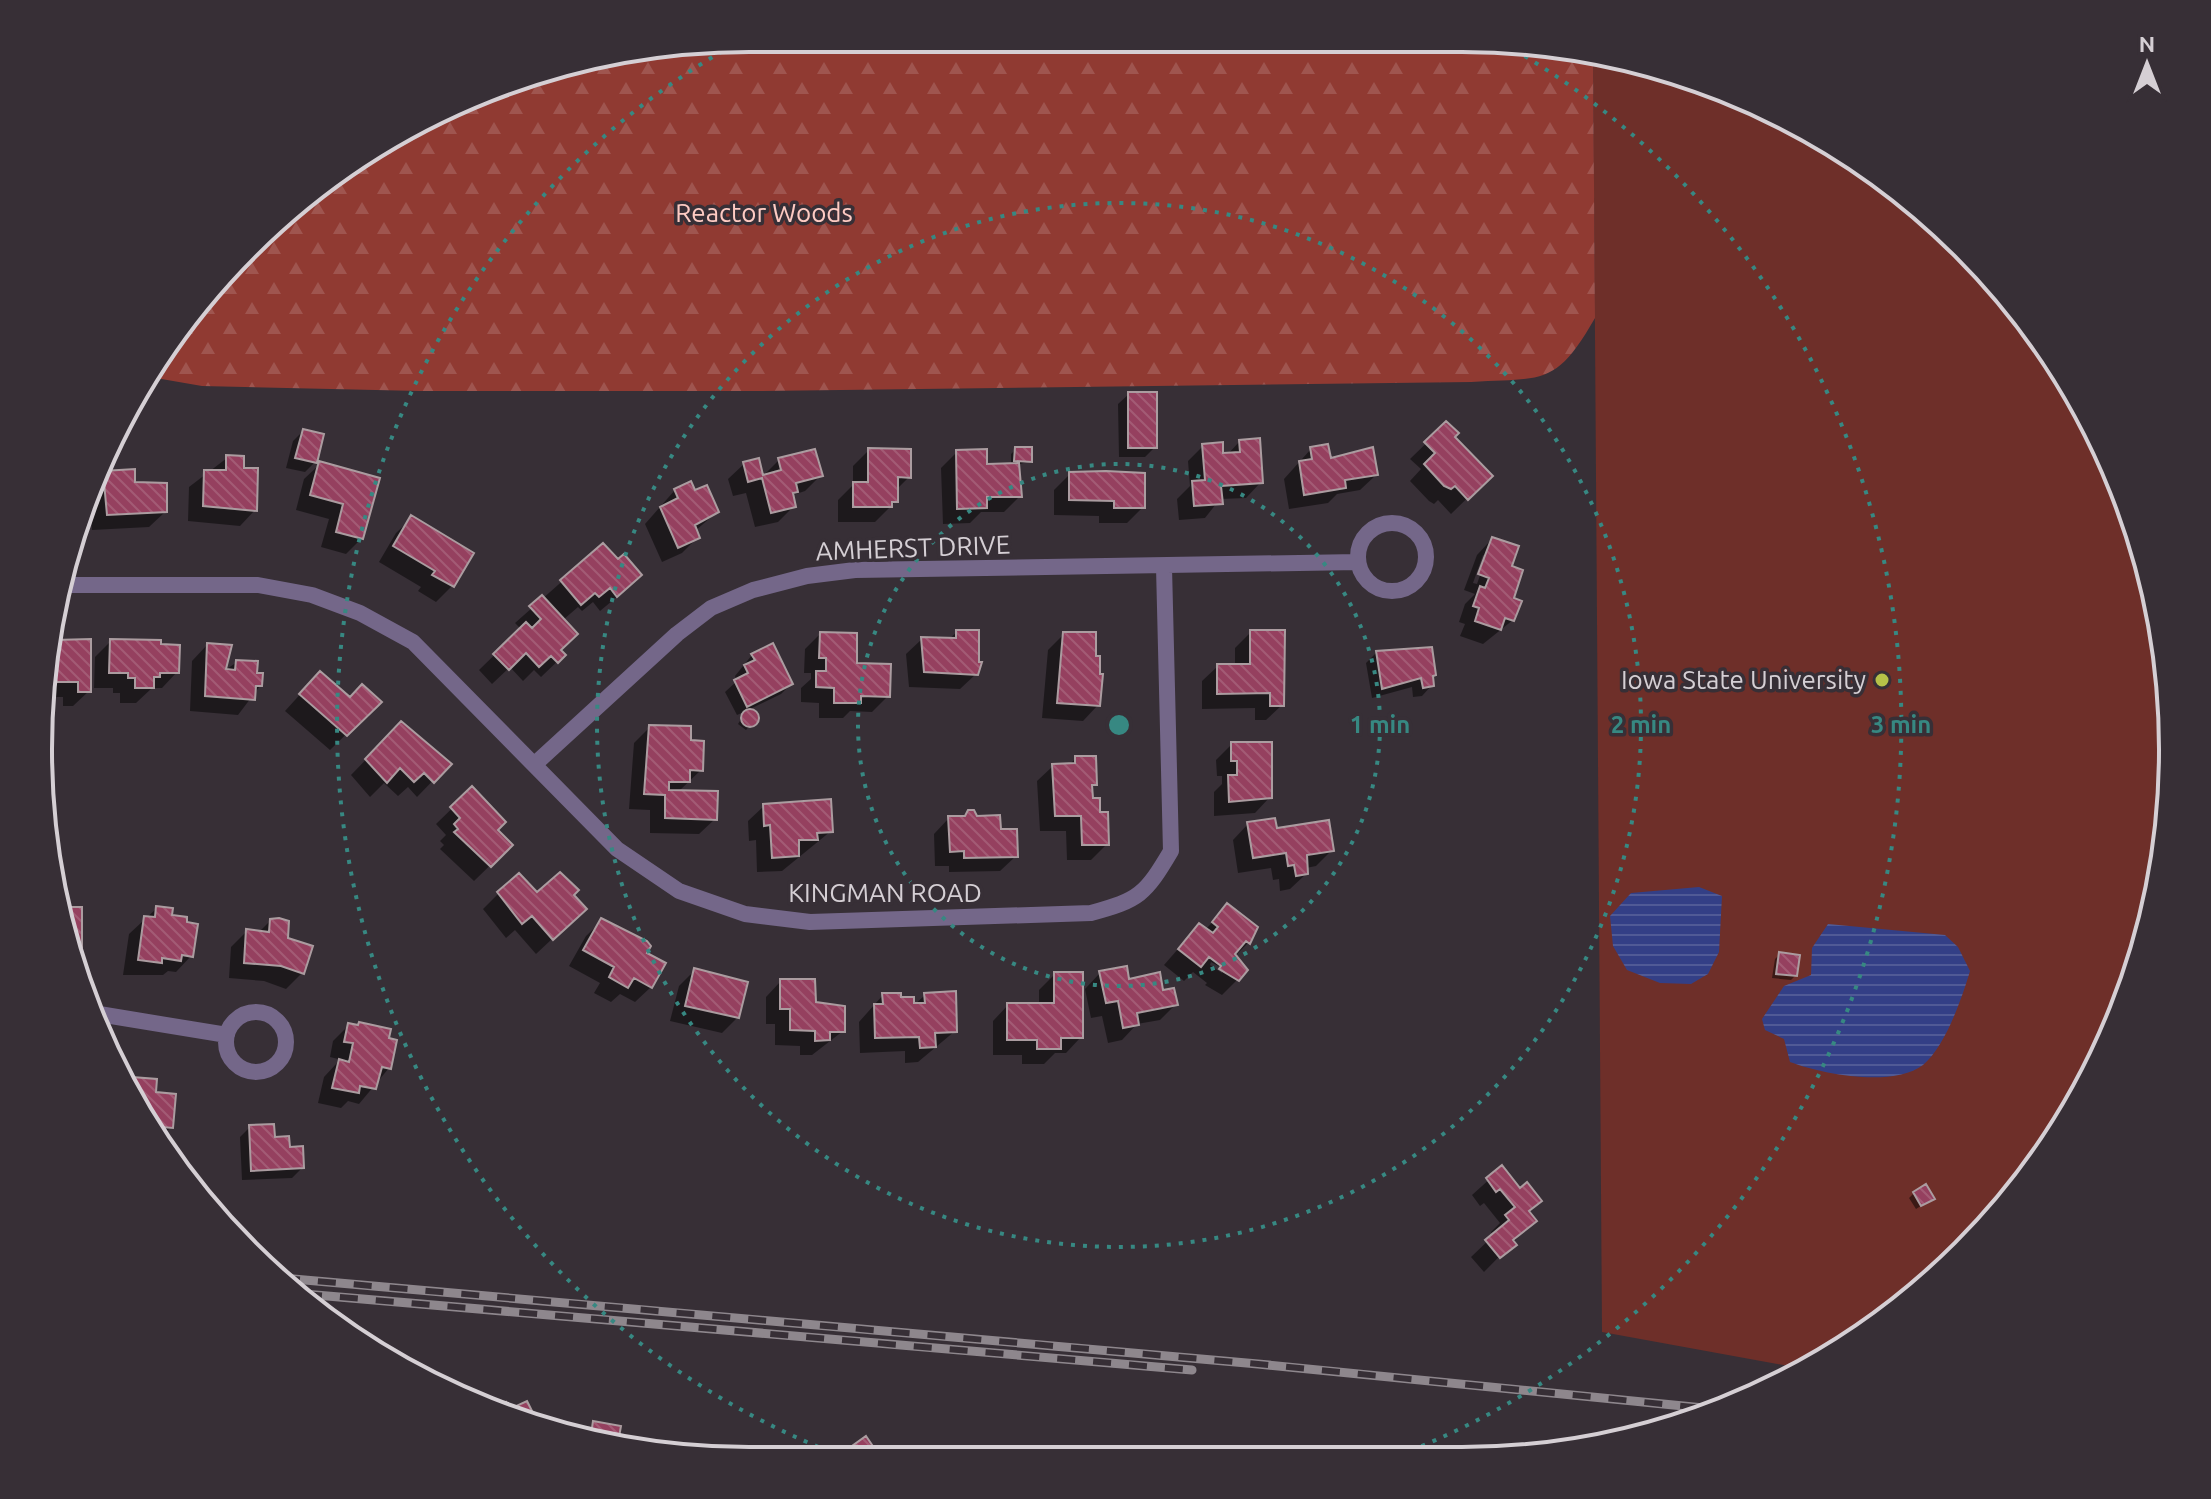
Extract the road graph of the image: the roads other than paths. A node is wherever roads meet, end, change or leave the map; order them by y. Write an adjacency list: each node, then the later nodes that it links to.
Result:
1 (1358, 562): 1 (street); 2 (street, AMHERST DRIVE)
2 (1164, 567): 4 (street, AMHERST DRIVE); 4 (street, KINGMAN ROAD)
3 (72, 585): 4 (street, KINGMAN ROAD)
4 (535, 764)
5 (105, 1015): 6 (street)
6 (227, 1035)

